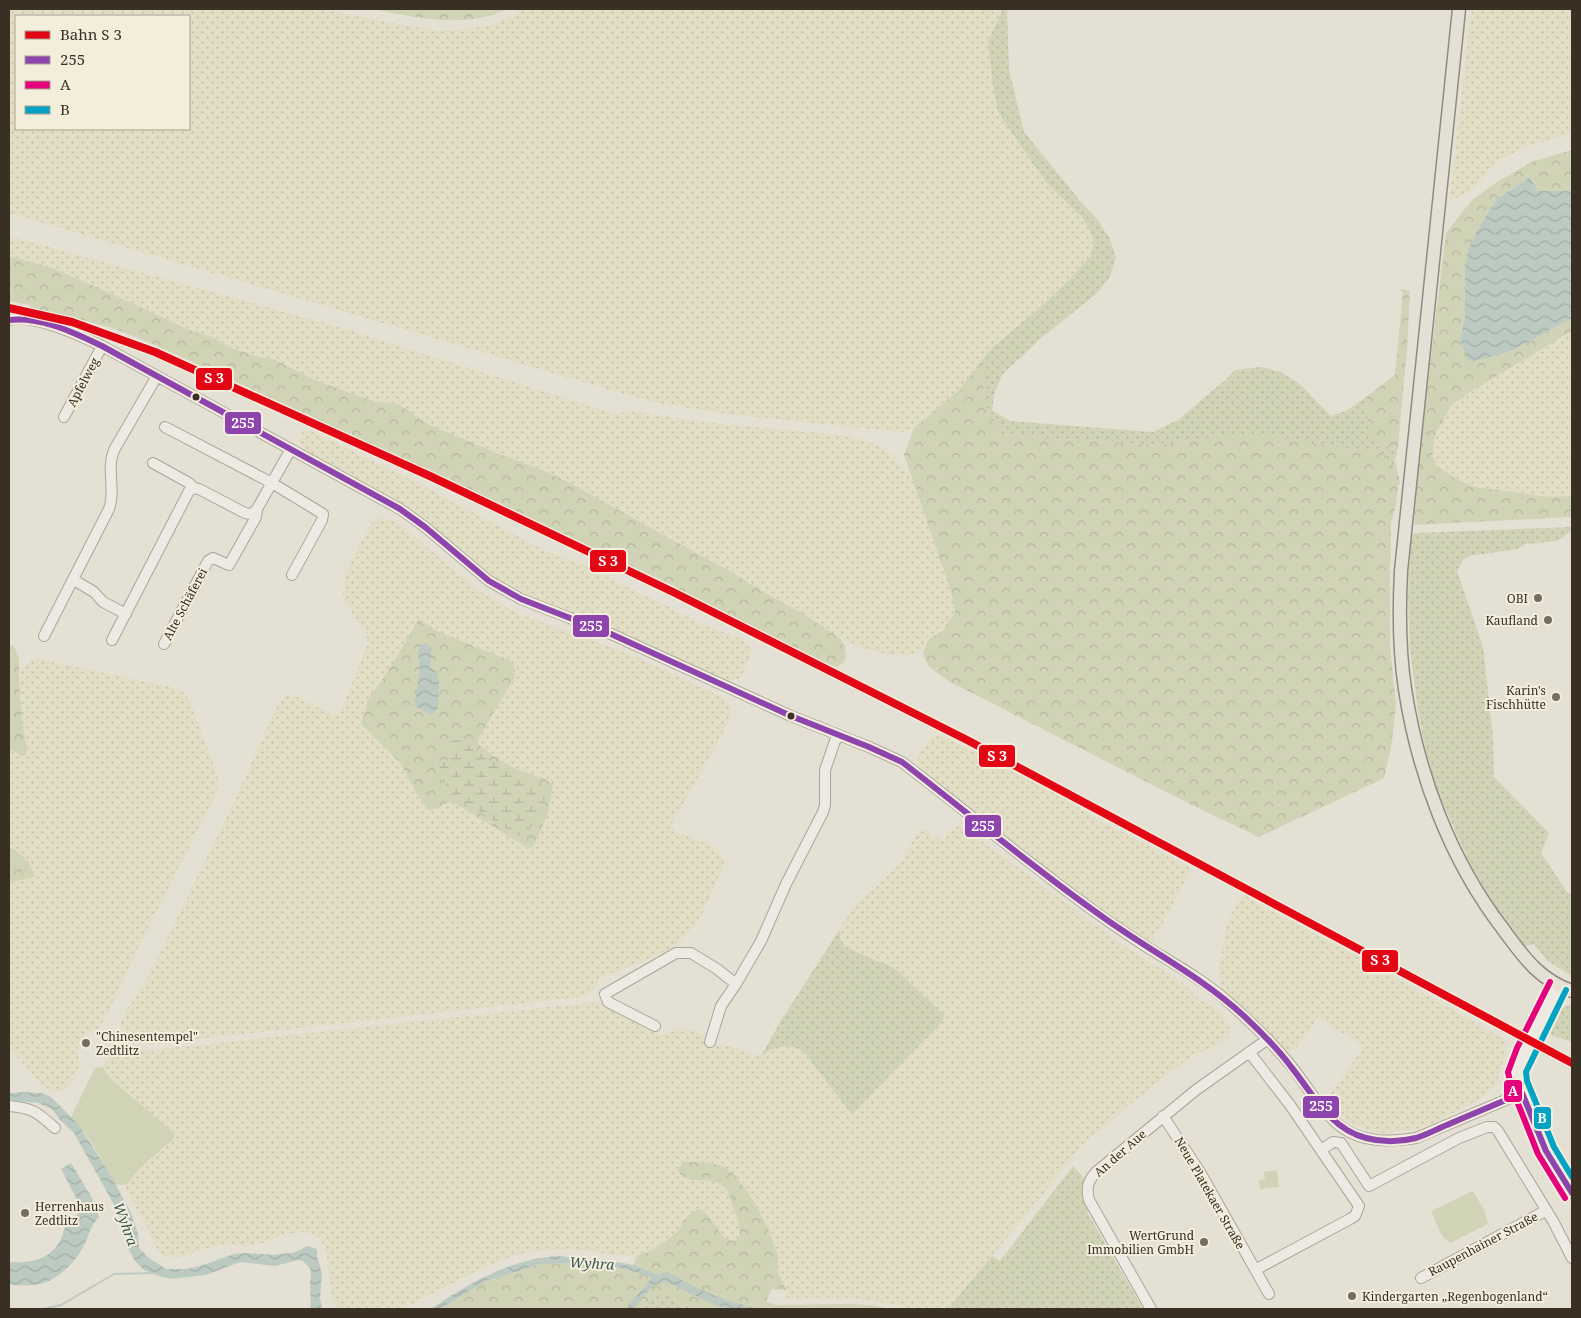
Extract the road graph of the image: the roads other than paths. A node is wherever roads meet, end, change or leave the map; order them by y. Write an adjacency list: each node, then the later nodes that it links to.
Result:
1 (1459, 9): 20 (main road)
2 (9, 320): 3 (street)
3 (102, 346): 4 (street); 5 (street, Apfelweg)
4 (157, 376): 7 (street); 13 (street)
5 (64, 417)
6 (166, 427): 9 (street)
7 (290, 449): 9 (street, Alte Schäferei); 18 (street)
8 (153, 463): 10 (street)
9 (272, 483): 11 (street, Alte Schäferei); 12 (street)
10 (194, 488): 11 (street); 14 (street)
11 (257, 509): 17 (street, Alte Schäferei)
12 (292, 575)
13 (74, 580): 14 (street); 15 (street)
14 (126, 614): 16 (street)
15 (44, 636)
16 (112, 640)
17 (164, 644)
18 (836, 735): 19 (street); 23 (street)
19 (736, 984): 22 (street); 24 (street)
20 (1558, 986): 21 (main road); 26 (street)
21 (1572, 991)
22 (655, 1026)
23 (1268, 1040): 25 (street, An der Aue); 26 (street)
24 (710, 1042)
25 (1249, 1052): 28 (street, An der Aue); 30 (street)
26 (1522, 1093): 31 (street)
27 (9, 1106): 29 (street)
28 (1163, 1116): 34 (street, Neue Platekaer Straße); 37 (street, An der Aue)
29 (55, 1128)
30 (1321, 1150): 32 (street, Raupenhainer Straße); 34 (street)
31 (1572, 1193)
32 (1545, 1211): 33 (street, Raupenhainer Straße); 35 (street, Raupenhainer Straße)
33 (1572, 1258)
34 (1256, 1270): 36 (street, Neue Platekaer Straße)
35 (1420, 1278)
36 (1269, 1294)
37 (1150, 1309)

